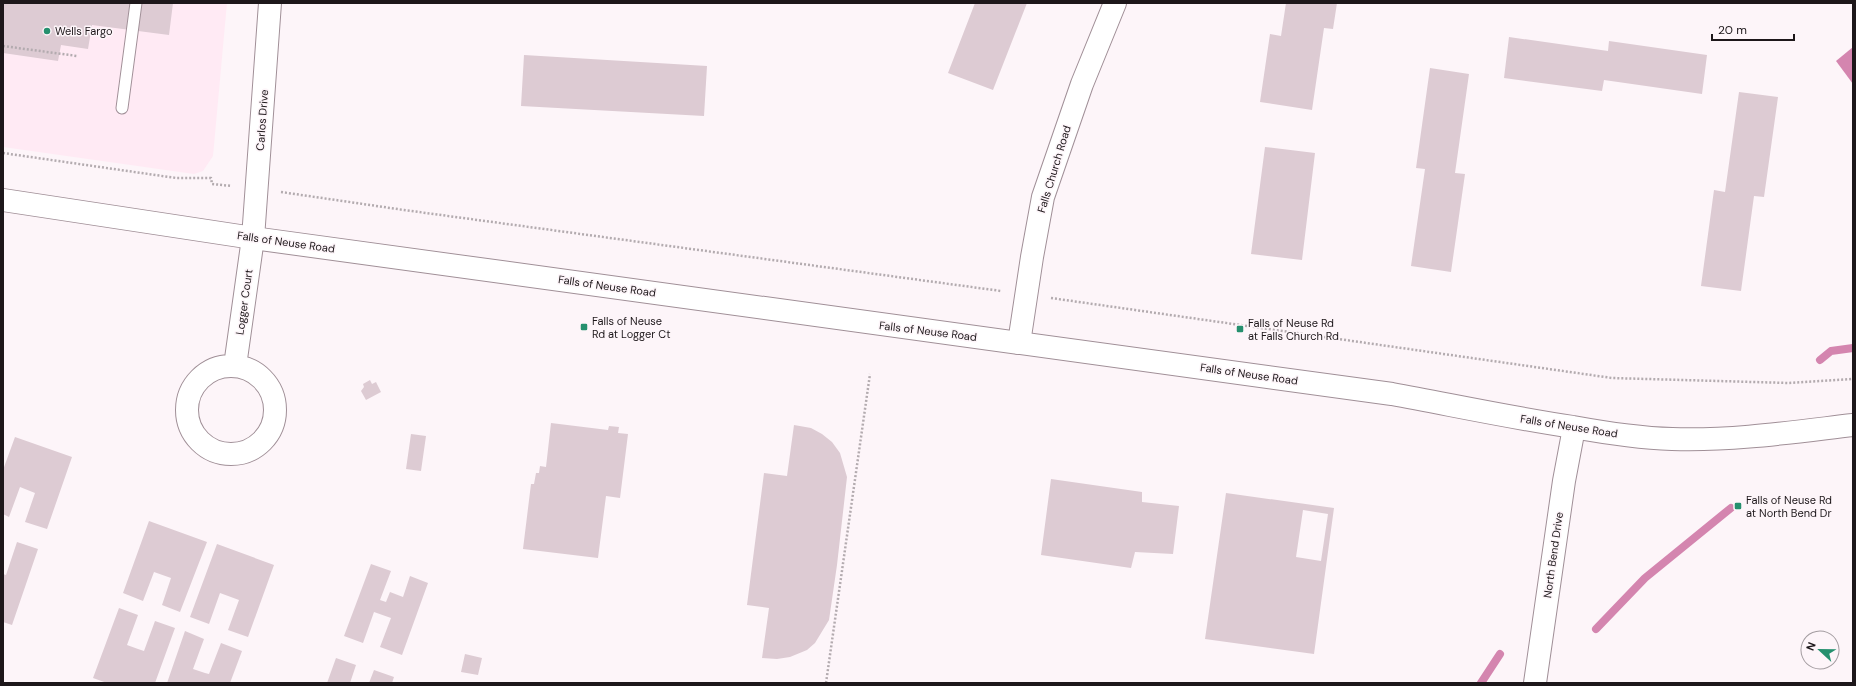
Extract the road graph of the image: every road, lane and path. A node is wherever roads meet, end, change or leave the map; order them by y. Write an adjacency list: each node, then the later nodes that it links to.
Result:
1 (136, 3): 6 (lane)
2 (270, 3): 11 (main road, Carlos Drive)
3 (1114, 3): 14 (main road, Falls Church Road)
4 (3, 46): 5 (path)
5 (77, 56)
6 (122, 108)
7 (3, 153): 8 (path)
8 (212, 184)
9 (285, 192): 12 (path)
10 (3, 200): 11 (main road, Falls of Neuse Road)
11 (253, 238): 14 (main road, Falls of Neuse Road); 15 (main road, Logger Court)
12 (985, 288)
13 (1064, 299): 17 (path)
14 (1019, 343): 19 (main road, Falls of Neuse Road)
15 (235, 366): 15 (main road)
16 (870, 374): 20 (path)
17 (1853, 379)
18 (1853, 425): 19 (main road, Falls of Neuse Road)
19 (1574, 428): 21 (main road, North Bend Drive)
20 (826, 683)
21 (1536, 683)

